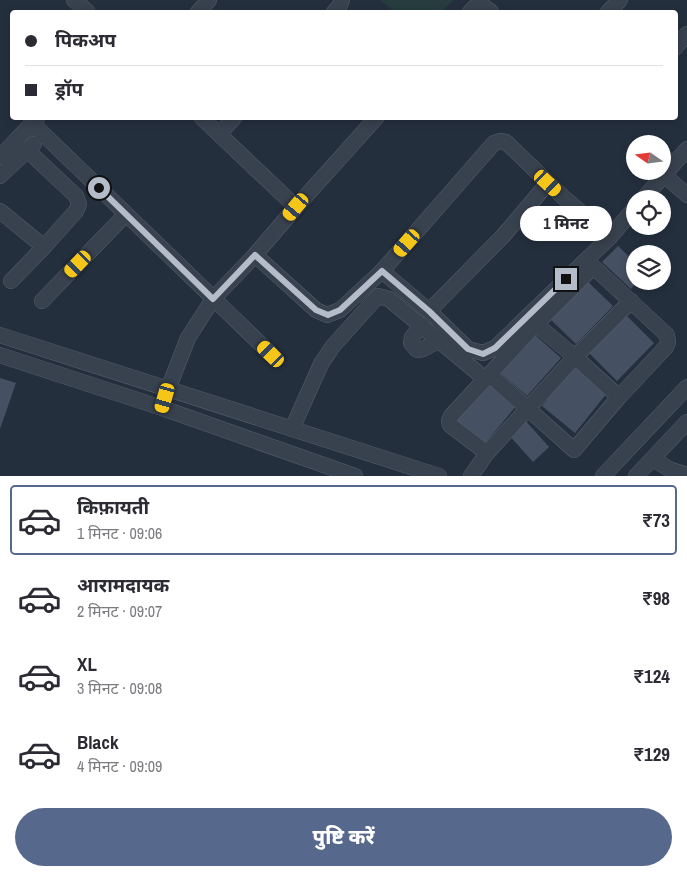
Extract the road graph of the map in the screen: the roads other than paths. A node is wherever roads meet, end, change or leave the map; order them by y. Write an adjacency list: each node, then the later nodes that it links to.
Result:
1 (209, 0): 3 (street)
2 (620, 0): 4 (street)
3 (200, 10)
4 (610, 10)
5 (687, 34): 6 (street)
6 (678, 44)
7 (35, 120): 12 (street); 15 (street)
8 (204, 120): 11 (street)
9 (232, 120): 11 (street)
10 (374, 120): 23 (street)
11 (219, 134): 23 (street)
12 (45, 135): 14 (street); 25 (street)
13 (687, 149): 16 (street)
14 (27, 150): 17 (street); 28 (street)
15 (0, 157)
16 (671, 167)
17 (0, 176)
18 (660, 180): 21 (street)
19 (670, 180): 22 (street)
20 (548, 183): 27 (street); 31 (street); 36 (street)
21 (651, 190)
22 (687, 195)
23 (296, 207): 29 (street)
24 (0, 210): 28 (street)
25 (126, 214): 33 (street); 34 (street)
26 (626, 218): 27 (street)
27 (610, 236): 30 (street)
28 (44, 247): 32 (street)
29 (255, 255): 31 (street); 33 (street)
30 (590, 264): 35 (street); 36 (street); 37 (street)
31 (382, 271): 36 (street)
32 (11, 281)
33 (213, 299): 41 (street); 45 (street)
34 (42, 301)
35 (631, 301): 43 (street); 47 (street)
36 (429, 311)
37 (536, 324): 43 (street); 44 (street)
38 (422, 325): 40 (street); 40 (street); 51 (street)
39 (0, 334): 45 (street)
40 (440, 340): 44 (street)
41 (271, 354)
42 (0, 355): 48 (street)
43 (575, 357): 47 (street); 49 (street)
44 (484, 374): 49 (street); 52 (street)
45 (168, 388): 48 (street); 51 (street)
46 (687, 388): 59 (street)
47 (619, 397): 49 (street)
48 (162, 408): 54 (street)
49 (529, 408): 52 (street)
50 (687, 422): 53 (street)
51 (292, 428): 57 (street)
52 (487, 452): 58 (street)
53 (653, 459): 55 (street); 60 (street)
54 (314, 469): 56 (street)
55 (687, 475)
56 (356, 476)
57 (439, 476)
58 (471, 476)
59 (604, 476)
60 (636, 476)

